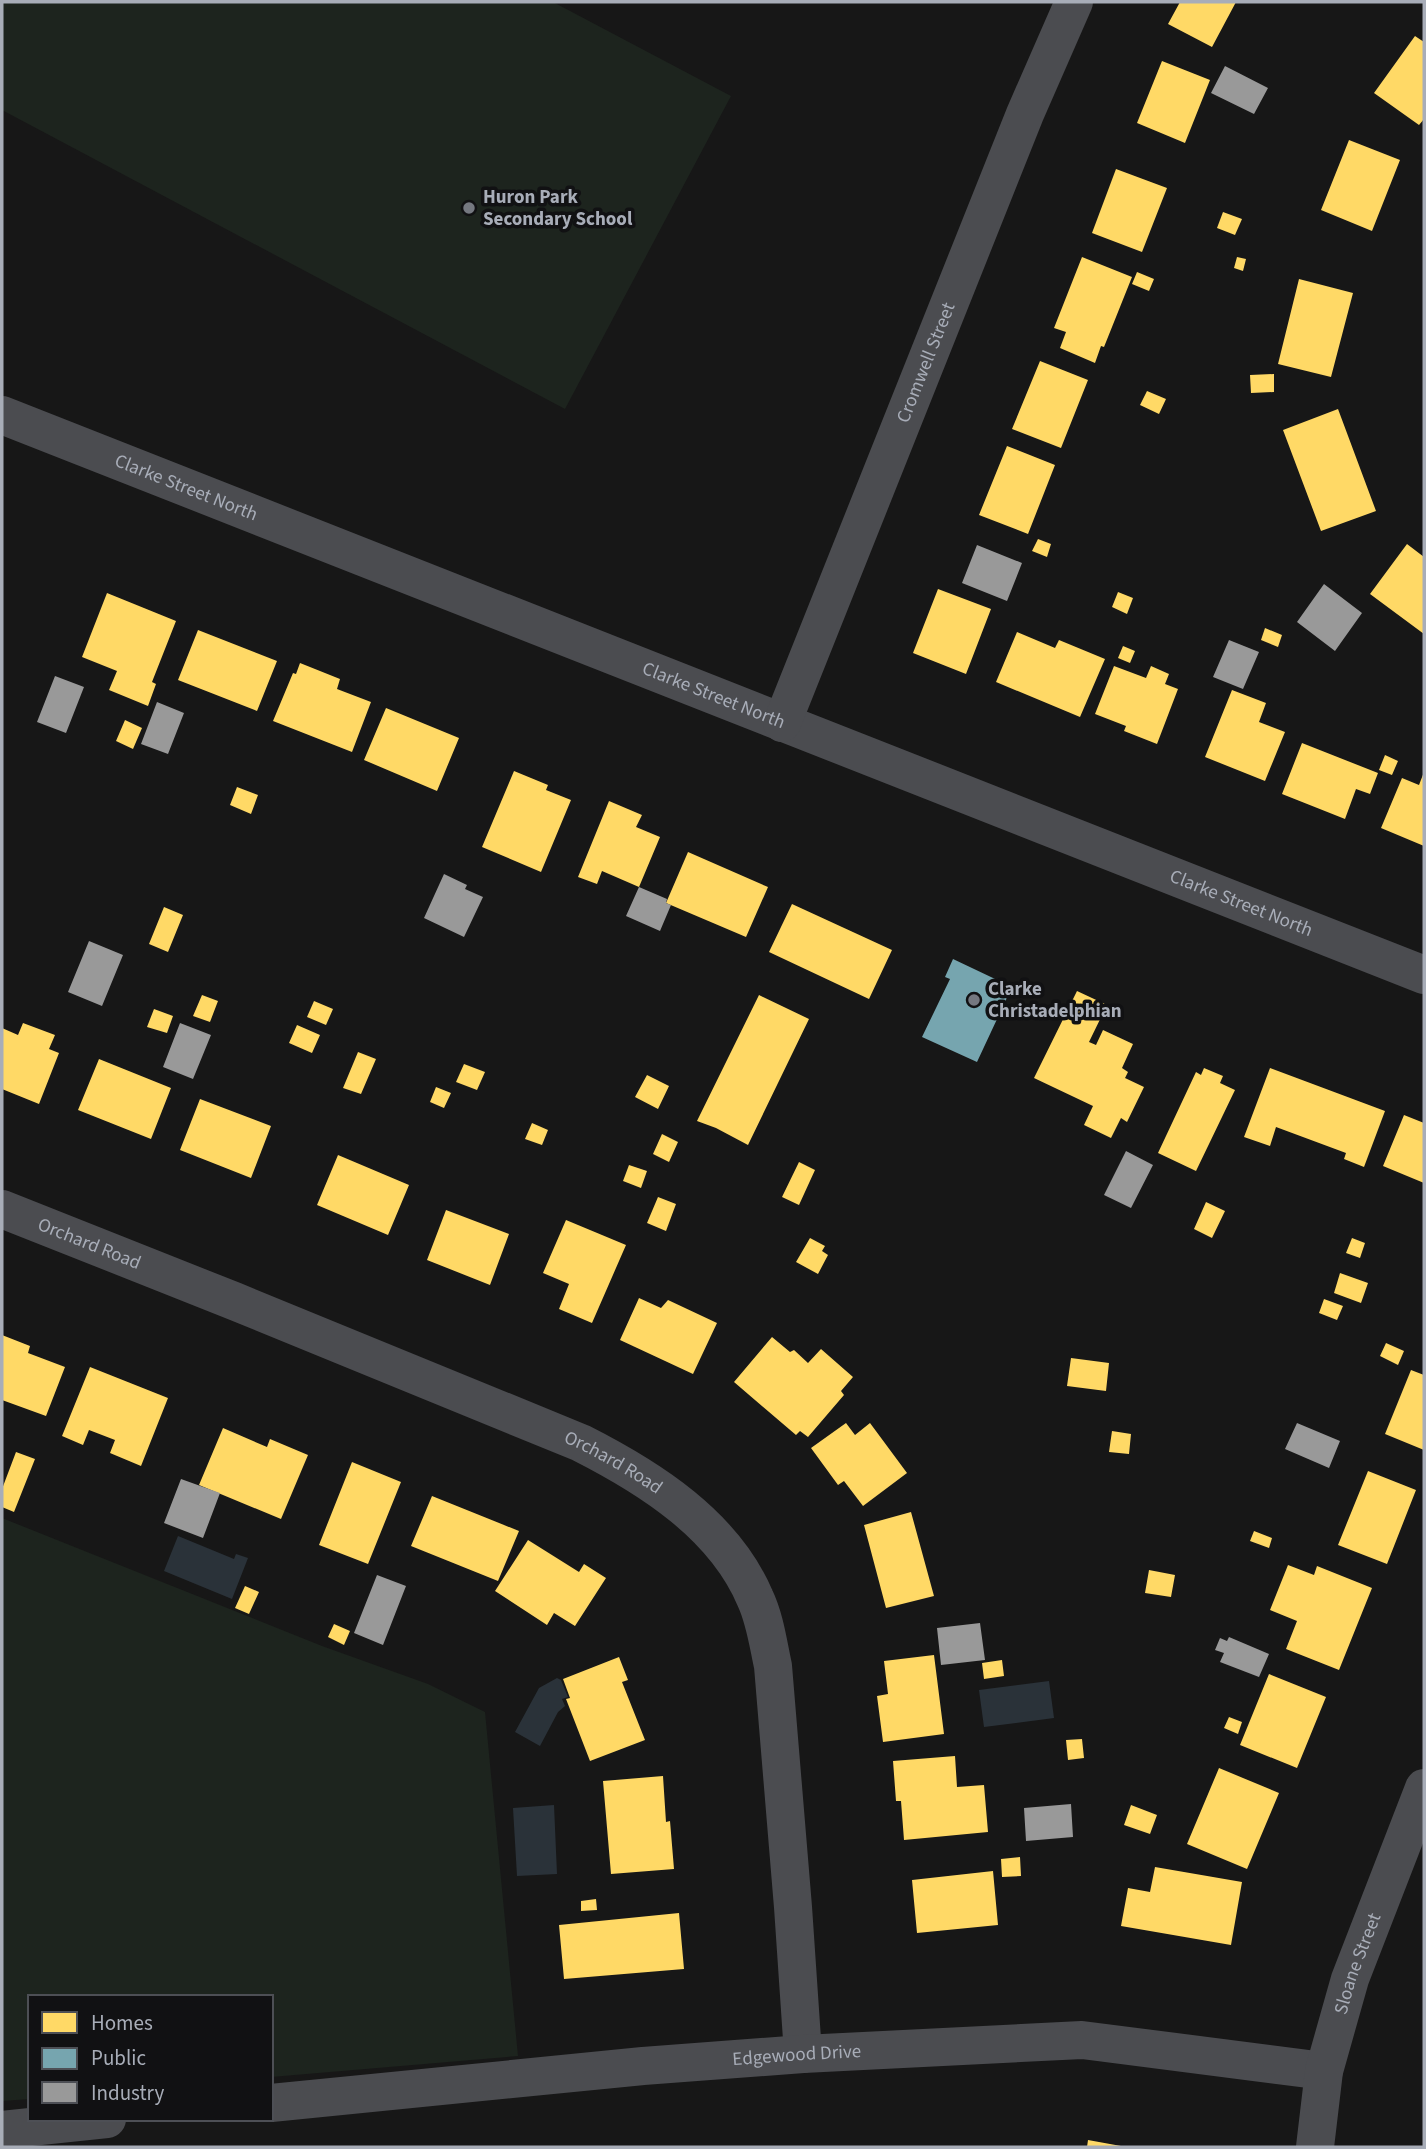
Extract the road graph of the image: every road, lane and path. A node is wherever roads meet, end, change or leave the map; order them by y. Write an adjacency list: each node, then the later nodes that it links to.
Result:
1 (1074, 2): 3 (street, Cromwell Street)
2 (2, 415): 3 (street, Clarke Street North)
3 (782, 723): 4 (street, Clarke Street North)
4 (1424, 975)
5 (2, 1209): 7 (street, Orchard Road)
6 (1424, 1788): 8 (street, Sloane Street)
7 (803, 2054): 8 (street, Edgewood Drive); 9 (street, Edgewood Drive)
8 (1324, 2071): 12 (street, Sloane Street)
9 (273, 2103)
10 (88, 2121): 11 (street)
11 (2, 2130)
12 (1315, 2147)

